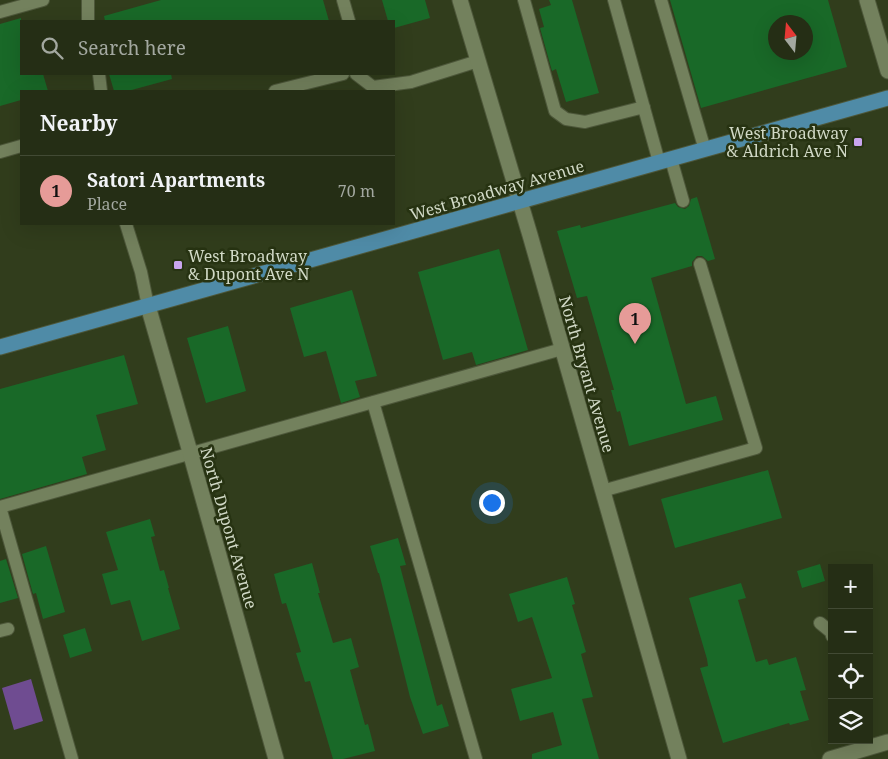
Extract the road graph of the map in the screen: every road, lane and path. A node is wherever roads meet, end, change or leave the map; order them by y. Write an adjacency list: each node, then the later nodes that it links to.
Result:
1 (43, 0): 9 (lane)
2 (88, 0): 10 (lane)
3 (343, 0): 11 (lane)
4 (460, 0): 12 (street, North Bryant Avenue)
5 (524, 0): 20 (lane)
6 (614, 0): 20 (lane)
7 (662, 0): 22 (lane)
8 (867, 0): 13 (street)
9 (0, 12)
10 (88, 20)
11 (349, 20)
12 (478, 60): 16 (lane); 25 (street, North Bryant Avenue)
13 (888, 71)
14 (100, 75): 17 (lane)
15 (339, 75): 18 (lane)
16 (357, 75)
17 (101, 90)
18 (279, 90)
19 (888, 98): 22 (main road, West Broadway Avenue)
20 (644, 107): 24 (lane)
21 (20, 146): 23 (lane)
22 (705, 150): 24 (main road, West Broadway Avenue)
23 (0, 152)
24 (665, 161): 25 (main road, West Broadway Avenue); 26 (lane)
25 (520, 201): 29 (main road, West Broadway Avenue); 31 (street, North Bryant Avenue)
26 (683, 201)
27 (126, 225): 29 (lane)
28 (700, 264): 34 (lane)
29 (148, 306): 30 (main road, West Broadway Avenue); 33 (street, North Dupont Avenue)
30 (0, 347)
31 (562, 349): 32 (lane); 34 (street, North Bryant Avenue)
32 (373, 402): 33 (lane); 43 (lane)
33 (190, 452): 35 (lane); 42 (street, North Dupont Avenue)
34 (602, 491): 44 (street, North Bryant Avenue)
35 (0, 507): 41 (lane)
36 (820, 623): 37 (lane)
37 (828, 630)
38 (888, 742): 39 (street)
39 (873, 743)
40 (864, 744): 45 (street)
41 (72, 759)
42 (276, 759)
43 (476, 759)
44 (679, 759)
45 (830, 759)

